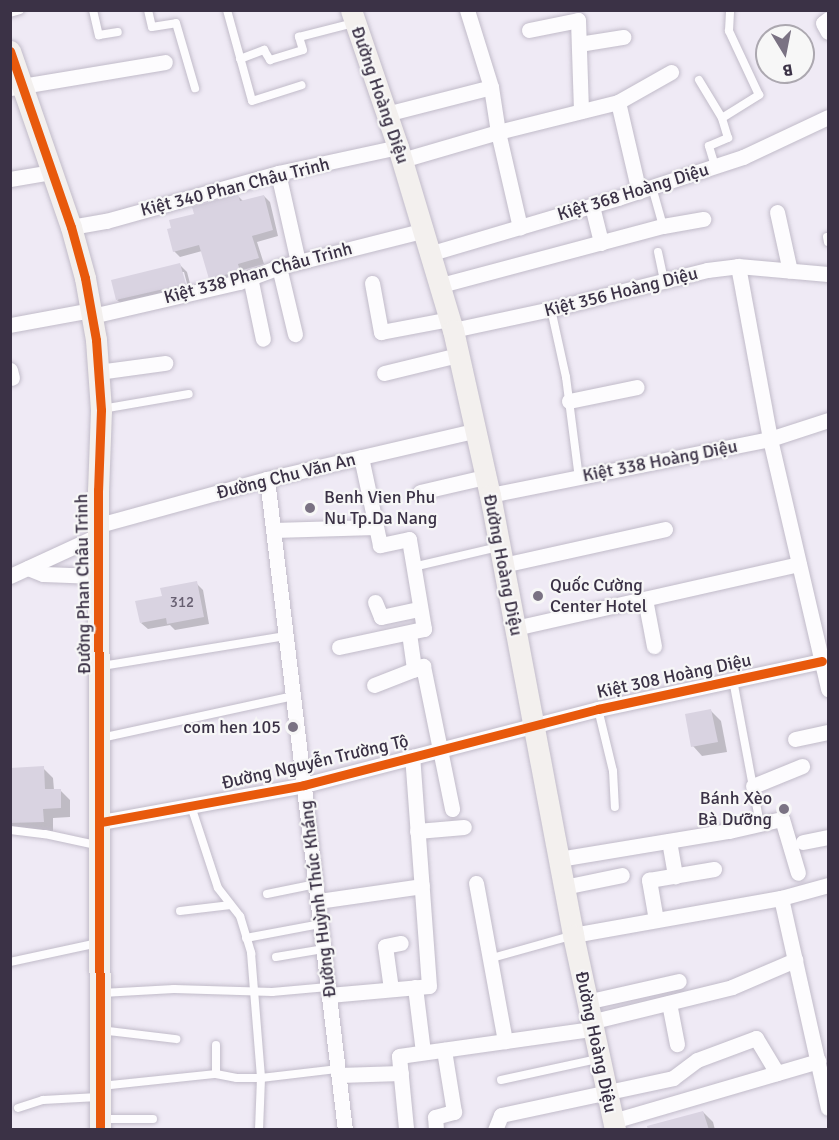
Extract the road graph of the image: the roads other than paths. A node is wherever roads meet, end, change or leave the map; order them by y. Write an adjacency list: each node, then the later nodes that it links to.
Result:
1 (20, 10): 7 (lane)
2 (93, 10): 12 (lane)
3 (148, 10): 24 (lane)
4 (227, 10): 17 (lane)
5 (467, 10): 23 (street)
6 (730, 10): 29 (lane)
7 (10, 14)
8 (577, 15): 11 (street); 15 (street)
9 (353, 17): 17 (lane); 27 (street, Đường Hoàng Diệu)
10 (828, 20): 13 (street)
11 (529, 30)
12 (118, 32)
13 (828, 32)
14 (622, 37): 15 (street)
15 (579, 44): 26 (street)
16 (10, 51): 22 (street, Đường Phan Châu Trinh)
17 (240, 59): 21 (lane)
18 (165, 62): 22 (street)
19 (671, 72): 25 (street, Kiệt 340 Phan Châu Trinh)
20 (699, 80): 29 (lane)
21 (302, 85)
22 (16, 86): 33 (street, Đường Phan Châu Trinh)
23 (491, 87): 27 (street); 30 (street)
24 (195, 88)
25 (618, 102): 26 (street, Kiệt 340 Phan Châu Trinh); 36 (street)
26 (581, 111): 30 (street, Kiệt 340 Phan Châu Trinh)
27 (386, 114): 31 (street, Đường Hoàng Diệu)
28 (828, 117): 32 (street, Kiệt 368 Hoàng Diệu)
29 (722, 118): 32 (lane)
30 (498, 132): 31 (street, Kiệt 340 Phan Châu Trinh); 42 (street)
31 (400, 154): 34 (street, Kiệt 340 Phan Châu Trinh); 43 (street, Đường Hoàng Diệu)
32 (715, 166): 36 (street, Kiệt 368 Hoàng Diệu)
33 (52, 172): 35 (street); 40 (street, Đường Phan Châu Trinh)
34 (278, 173): 40 (street, Kiệt 340 Phan Châu Trinh); 47 (street)
35 (10, 179)
36 (645, 190): 37 (street, Kiệt 368 Hoàng Diệu); 41 (lane)
37 (592, 206): 42 (street, Kiệt 368 Hoàng Diệu); 44 (street)
38 (777, 212): 50 (street)
39 (703, 219): 41 (street)
40 (71, 226): 57 (street, Đường Phan Châu Trinh)
41 (663, 226): 44 (street)
42 (520, 227): 46 (street, Kiệt 368 Hoàng Diệu)
43 (425, 230): 46 (street, Đường Hoàng Diệu); 47 (street, Kiệt 338 Phan Châu Trinh)
44 (601, 243): 55 (street)
45 (658, 252): 53 (lane)
46 (432, 253): 55 (street, Đường Hoàng Diệu)
47 (298, 262): 49 (street, Kiệt 338 Phan Châu Trinh)
48 (738, 266): 50 (street, Kiệt 356 Hoàng Diệu); 53 (street, Kiệt 356 Hoàng Diệu); 72 (street)
49 (279, 267): 52 (street, Kiệt 338 Phan Châu Trinh); 60 (street)
50 (790, 271): 51 (street, Kiệt 356 Hoàng Diệu)
51 (828, 274)
52 (250, 278): 57 (street, Kiệt 338 Phan Châu Trinh); 61 (street)
53 (664, 281): 56 (street, Kiệt 356 Hoàng Diệu)
54 (372, 283): 58 (street, Kiệt 356 Hoàng Diệu)
55 (441, 285): 58 (street, Đường Hoàng Diệu)
56 (552, 309): 58 (street, Kiệt 356 Hoàng Diệu); 68 (lane)
57 (92, 313): 59 (street, Kiệt 338 Phan Châu Trinh); 64 (street, Đường Phan Châu Trinh)
58 (451, 324): 62 (street, Đường Hoàng Diệu)
59 (10, 325)
60 (296, 334)
61 (263, 339)
62 (458, 355): 65 (street); 71 (street, Đường Hoàng Diệu)
63 (165, 363): 64 (street)
64 (98, 372): 69 (street, Đường Phan Châu Trinh)
65 (384, 374)
66 (637, 387): 68 (street)
67 (189, 394): 69 (lane)
68 (569, 401): 74 (lane)
69 (101, 410): 80 (street, Đường Phan Châu Trinh)
70 (828, 420): 72 (street, Kiệt 338 Hoàng Diệu)
71 (474, 431): 73 (street, Đường Chu Văn An); 76 (street, Đường Hoàng Diệu)
72 (770, 439): 74 (street, Kiệt 338 Hoàng Diệu); 83 (street)
73 (361, 457): 75 (street, Đường Chu Văn An); 78 (street)
74 (579, 478): 76 (street, Kiệt 338 Hoàng Diệu)
75 (267, 479): 80 (street, Đường Chu Văn An); 81 (street, Đường Huỳnh Thúc Kháng)
76 (487, 486): 77 (street, Kiệt 338 Hoàng Diệu); 82 (street, Đường Hoàng Diệu)
77 (420, 492)
78 (376, 527): 81 (street); 84 (street)
79 (665, 529): 82 (street)
80 (99, 530): 85 (street, Đường Chu Văn An); 87 (street, Đường Phan Châu Trinh)
81 (273, 530): 94 (street, Đường Huỳnh Thúc Kháng)
82 (501, 556): 84 (lane); 91 (street, Đường Hoàng Diệu)
83 (799, 564): 88 (street); 93 (street)
84 (413, 567): 90 (street)
85 (28, 568): 86 (street, Đường Chu Văn An); 87 (street)
86 (10, 576)
87 (99, 580): 98 (street, Đường Phan Châu Trinh)
88 (645, 599): 91 (street); 95 (street)
89 (375, 602): 90 (street)
90 (420, 609): 92 (street)
91 (515, 628): 105 (street, Đường Hoàng Diệu)
92 (409, 633): 96 (street); 99 (street)
93 (822, 634): 97 (street)
94 (286, 636): 98 (lane); 103 (street, Đường Huỳnh Thúc Kháng)
95 (654, 646)
96 (339, 647)
97 (822, 661): 100 (street, Kiệt 308 Hoàng Diệu); 102 (street)
98 (100, 667): 107 (street, Đường Phan Châu Trinh)
99 (414, 670): 101 (street); 109 (street)
100 (733, 680): 104 (street, Kiệt 308 Hoàng Diệu); 113 (lane)
101 (374, 685)
102 (828, 689)
103 (293, 696): 107 (lane); 112 (street, Đường Huỳnh Thúc Kháng)
104 (598, 709): 105 (street, Kiệt 308 Hoàng Diệu); 115 (lane)
105 (534, 726): 109 (street, Đường Nguyễn Trường Tộ); 126 (street, Đường Hoàng Diệu)
106 (828, 732): 108 (street)
107 (101, 738): 117 (street, Đường Phan Châu Trinh)
108 (795, 739)
109 (441, 750): 110 (street, Đường Nguyễn Trường Tộ); 116 (street)
110 (412, 757): 112 (street, Đường Nguyễn Trường Tộ); 121 (street)
111 (802, 766): 113 (street)
112 (304, 785): 114 (street, Đường Nguyễn Trường Tộ); 132 (street, Đường Huỳnh Thúc Kháng)
113 (753, 786): 118 (lane)
114 (191, 806): 117 (street, Đường Nguyễn Trường Tộ); 139 (lane)
115 (615, 807)
116 (452, 809)
117 (101, 822): 125 (street, Đường Phan Châu Trinh)
118 (760, 824): 123 (street); 128 (street)
119 (464, 827): 121 (street)
120 (10, 830): 125 (lane)
121 (417, 831): 134 (street)
122 (828, 837): 124 (street)
123 (669, 841): 126 (street); 130 (street)
124 (803, 842)
125 (100, 846): 145 (street, Đường Phan Châu Trinh)
126 (559, 859): 135 (street, Đường Hoàng Diệu)
127 (714, 869): 130 (street)
128 (798, 873)
129 (622, 874): 135 (street)
130 (675, 876): 141 (street)
131 (476, 883): 149 (street)
132 (316, 884): 136 (lane); 138 (street, Đường Huỳnh Thúc Kháng)
133 (828, 885): 137 (street)
134 (422, 886): 138 (street); 153 (street)
135 (564, 887): 143 (street, Đường Hoàng Diệu)
136 (267, 894)
137 (781, 898): 141 (street); 150 (street)
138 (318, 901): 142 (street, Đường Huỳnh Thúc Kháng)
139 (231, 904): 140 (lane); 144 (lane)
140 (180, 911)
141 (656, 920): 143 (street)
142 (320, 924): 144 (lane); 147 (street, Đường Huỳnh Thúc Kháng)
143 (573, 935): 149 (lane); 159 (street, Đường Hoàng Diệu)
144 (246, 938): 156 (lane)
145 (100, 943): 151 (lane); 157 (street, Đường Phan Châu Trinh)
146 (401, 943): 154 (street)
147 (324, 949): 148 (lane); 155 (street, Đường Huỳnh Thúc Kháng)
148 (276, 957)
149 (492, 958): 162 (street)
150 (795, 960): 158 (street); 168 (street)
151 (10, 962)
152 (679, 981): 159 (street)
153 (415, 987): 154 (street); 166 (street)
154 (391, 989): 155 (street)
155 (329, 991): 156 (lane); 169 (street, Đường Huỳnh Thúc Kháng)
156 (254, 992): 157 (lane); 173 (lane)
157 (99, 993): 160 (street, Đường Phan Châu Trinh)
158 (669, 1003): 159 (street); 163 (street)
159 (590, 1018): 162 (street); 167 (street, Đường Hoàng Diệu)
160 (99, 1030): 161 (lane); 176 (street, Đường Phan Châu Trinh)
161 (176, 1039)
162 (505, 1041): 165 (street)
163 (677, 1044)
164 (216, 1045): 172 (lane)
165 (444, 1050): 166 (street); 186 (street)
166 (423, 1053): 170 (street)
167 (599, 1059): 174 (lane); 177 (street, Đường Hoàng Diệu)
168 (818, 1061): 171 (street); 175 (street)
169 (338, 1072): 170 (street); 173 (lane); 185 (street, Đường Huỳnh Thúc Kháng)
170 (400, 1073): 183 (street)
171 (777, 1073): 177 (street); 182 (street)
172 (216, 1074): 173 (lane); 176 (lane)
173 (261, 1078): 184 (lane)
174 (501, 1080)
175 (826, 1085): 179 (street)
176 (100, 1091): 178 (lane); 181 (street, Đường Phan Châu Trinh)
177 (606, 1092): 182 (street, Đường Hoàng Diệu); 187 (street)
178 (18, 1108)
179 (828, 1108)
180 (153, 1119): 181 (lane)
181 (100, 1124)
182 (614, 1125)
183 (406, 1128)
184 (259, 1130)
185 (345, 1130)
186 (436, 1130)
187 (495, 1130)

